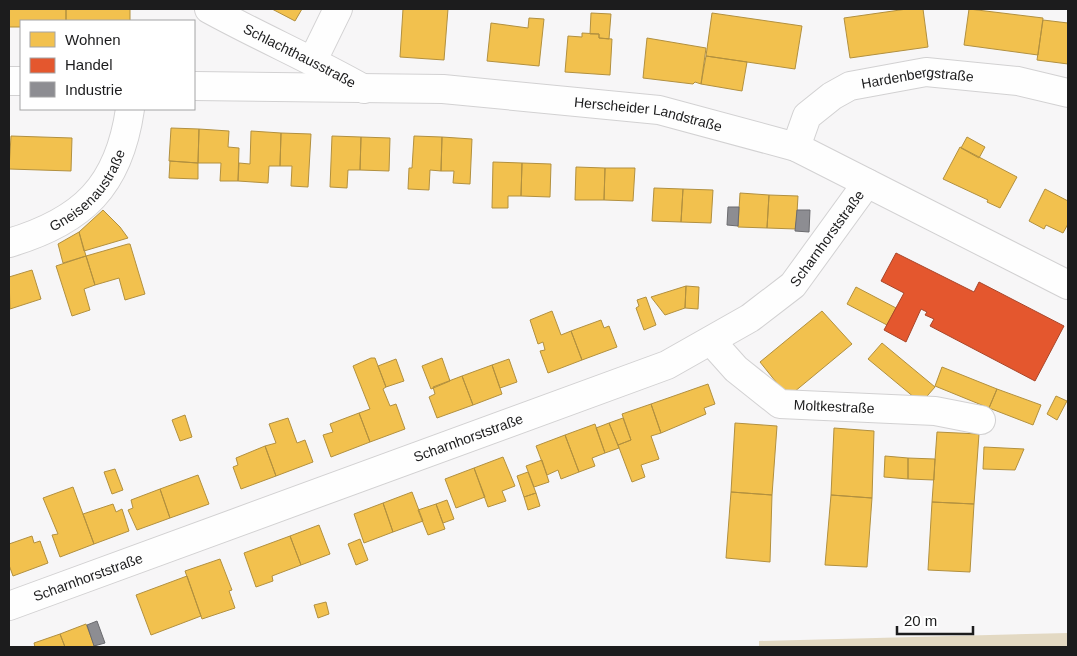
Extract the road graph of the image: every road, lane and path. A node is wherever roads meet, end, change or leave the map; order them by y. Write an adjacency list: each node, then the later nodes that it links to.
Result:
1 (209, 9): 3 (street, Schlachthausstraße)
2 (338, 9): 3 (street)
3 (313, 60): 5 (street, Schlachthausstraße)
4 (195, 86): 5 (street, Herscheider Landstraße)
5 (364, 89): 8 (street, Herscheider Landstraße)
6 (1068, 93): 8 (street, Hardenbergstraße)
7 (130, 110): 10 (street, Gneisenaustraße)
8 (796, 147): 9 (street, Herscheider Landstraße)
9 (867, 183): 11 (street, Herscheider Landstraße); 12 (street, Scharnhorststraße)
10 (9, 243)
11 (1068, 285)
12 (710, 341): 13 (street, Moltkestraße); 14 (street, Scharnhorststraße)
13 (981, 420)
14 (9, 606)

